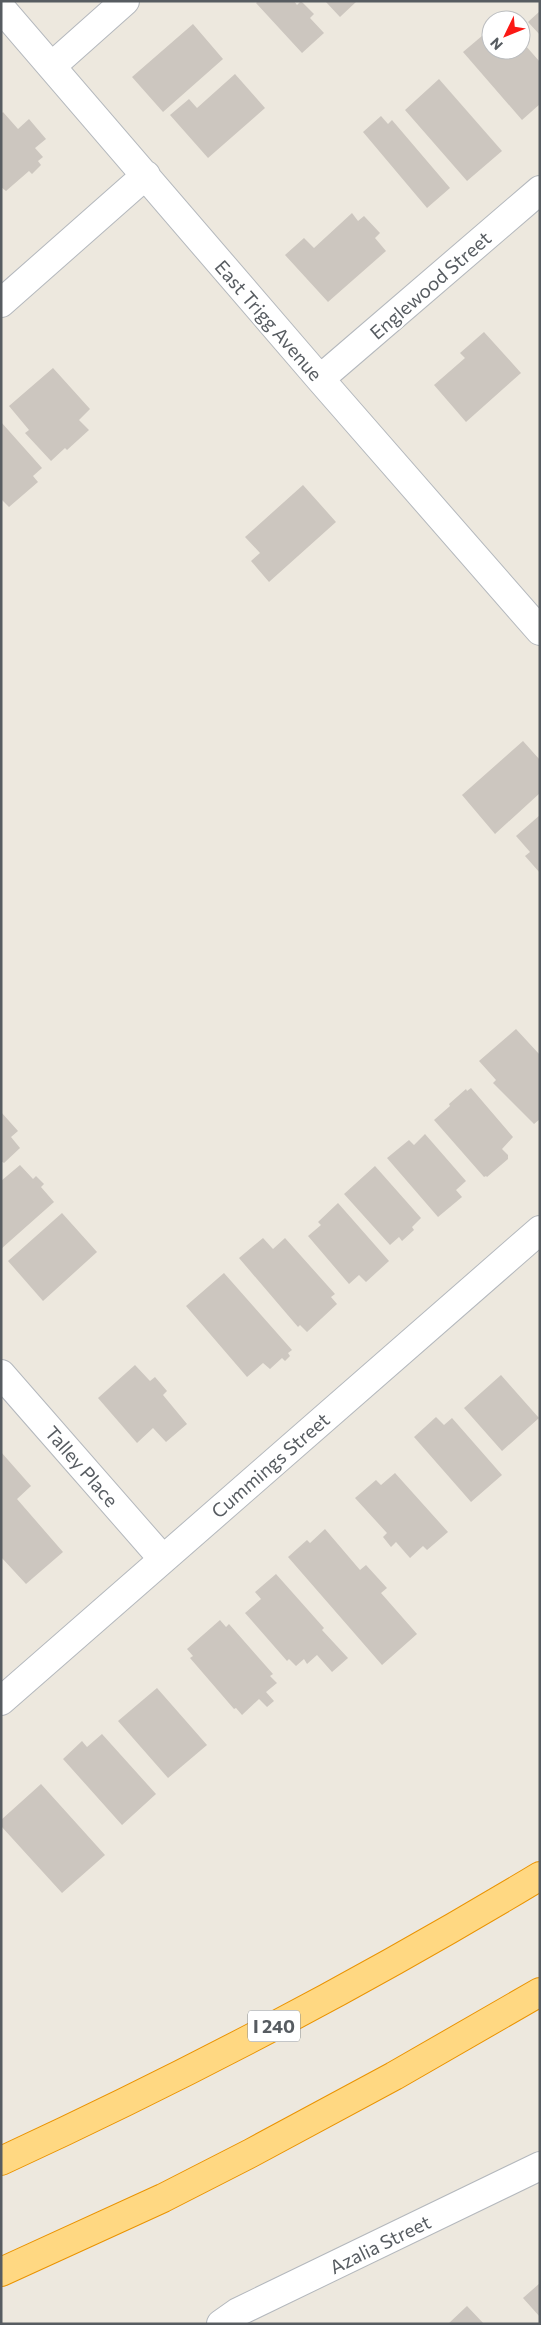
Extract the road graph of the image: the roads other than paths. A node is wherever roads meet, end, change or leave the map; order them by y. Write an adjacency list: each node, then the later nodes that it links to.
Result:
1 (126, 1): 3 (street)
2 (1, 8): 3 (street, East Trigg Avenue)
3 (52, 66): 4 (street, East Trigg Avenue)
4 (146, 175): 6 (street); 7 (street, East Trigg Avenue)
5 (540, 190): 7 (street, Englewood Street)
6 (1, 302)
7 (320, 380): 8 (street, East Trigg Avenue)
8 (540, 631)
9 (540, 1230): 11 (street, Cummings Street)
10 (1, 1374): 11 (street, Talley Place)
11 (162, 1558): 12 (street, Cummings Street)
12 (1, 1700)
13 (540, 1876): 15 (highway, I 240)
14 (540, 1992): 17 (highway)
15 (1, 2161)
16 (540, 2166): 18 (street, Azalia Street)
17 (1, 2272)
18 (221, 2324)

